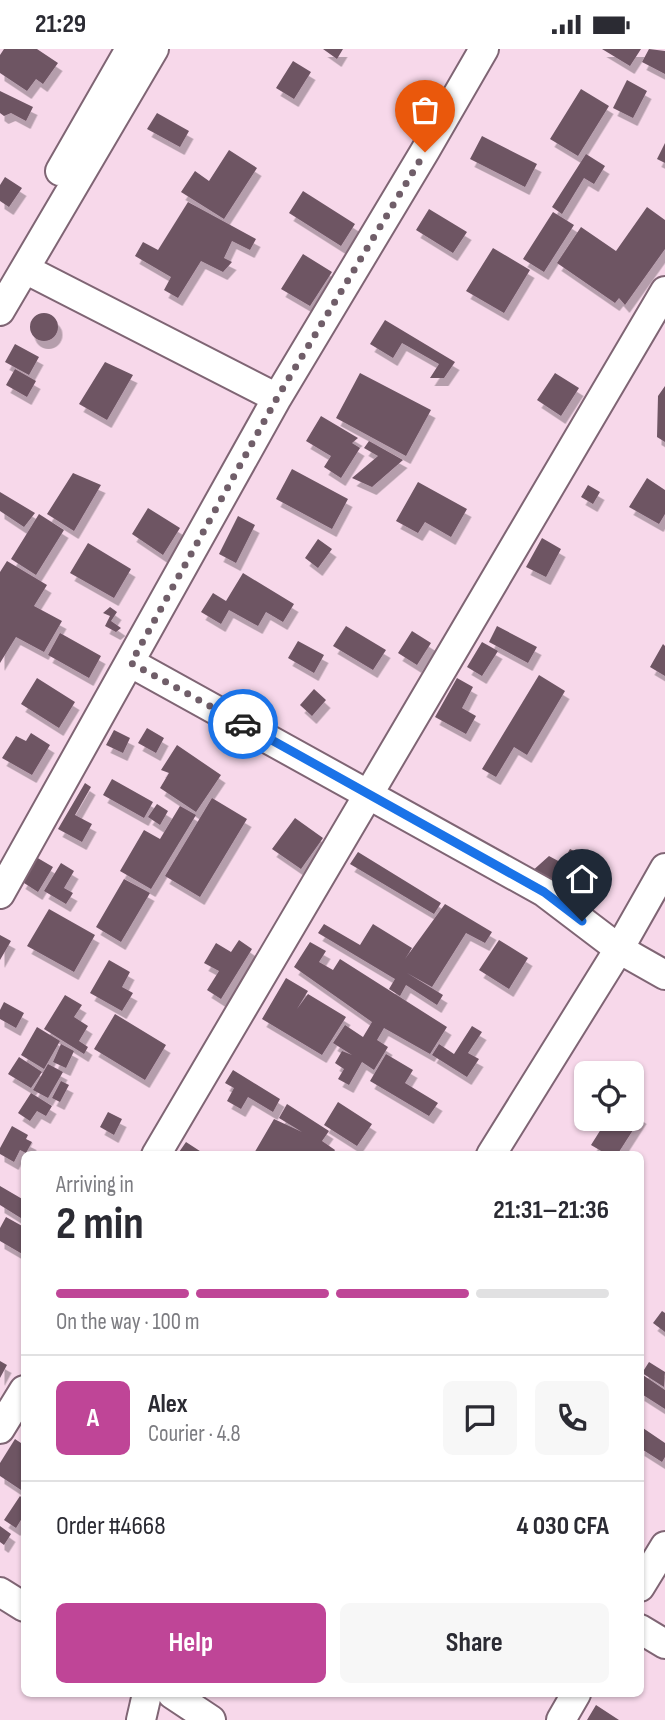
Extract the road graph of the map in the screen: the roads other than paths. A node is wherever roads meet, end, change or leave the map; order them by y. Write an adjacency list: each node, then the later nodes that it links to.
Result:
1 (130, 49): 4 (street)
2 (154, 49): 4 (street)
3 (484, 49): 7 (street)
4 (13, 273): 6 (street); 7 (street)
5 (665, 291): 9 (street)
6 (0, 311)
7 (277, 398): 8 (street)
8 (131, 663): 9 (street); 11 (street)
9 (368, 793): 12 (street); 14 (street)
10 (665, 868): 12 (street)
11 (0, 894)
12 (619, 949): 13 (street); 15 (street)
13 (665, 975)
14 (158, 1151)
15 (493, 1151)
16 (21, 1395): 17 (street)
17 (0, 1429)
18 (665, 1546): 19 (street)
19 (644, 1580)
20 (0, 1593): 21 (street)
21 (21, 1605)
22 (644, 1631): 23 (street)
23 (665, 1644)
24 (146, 1697): 27 (street)
25 (176, 1697): 28 (street)
26 (574, 1697): 29 (street)
27 (141, 1720)
28 (211, 1720)
29 (561, 1720)

